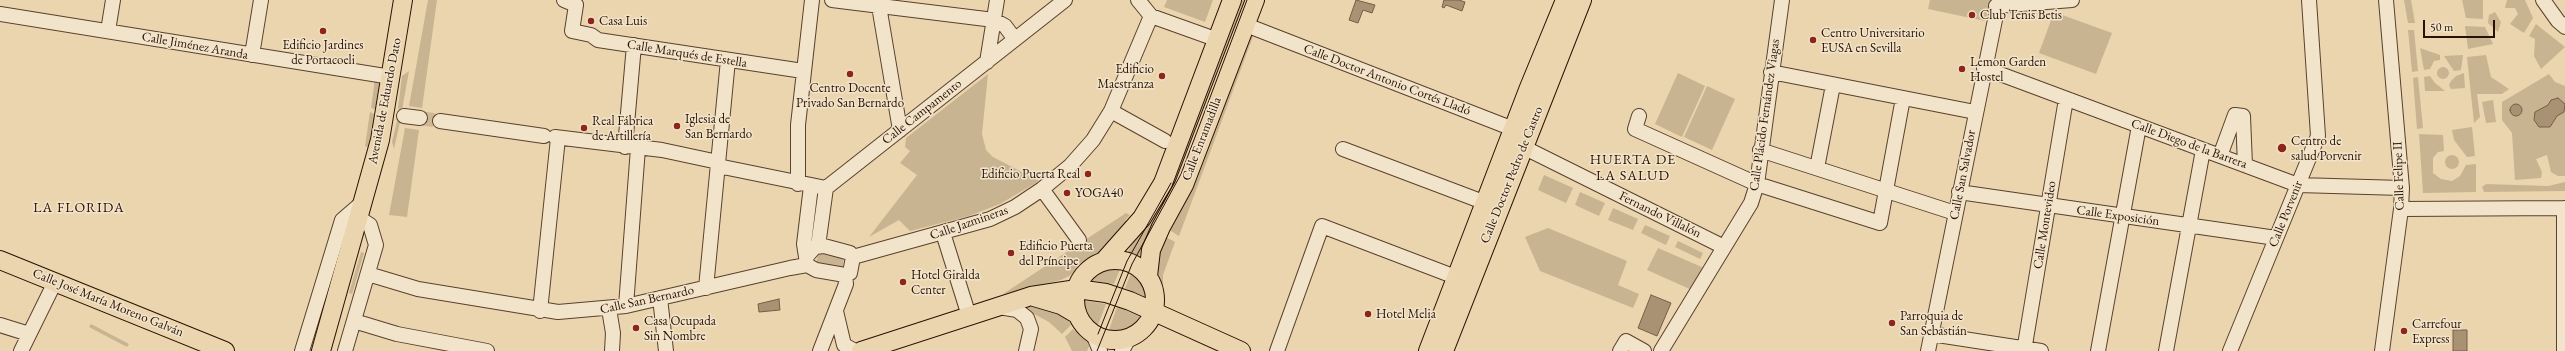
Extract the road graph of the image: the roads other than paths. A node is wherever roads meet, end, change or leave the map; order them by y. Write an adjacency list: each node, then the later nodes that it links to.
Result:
1 (113, 0): 26 (street)
2 (261, 0): 30 (street)
3 (403, 0): 36 (main road, Avenida de Eduardo Dato)
4 (564, 0): 29 (street, Calle Marqués de Estella)
5 (812, 0): 34 (street)
6 (832, 0): 20 (street)
7 (997, 0): 23 (street)
8 (1065, 0): 27 (street, Calle Campamento)
9 (1138, 0): 22 (street)
10 (1232, 0): 28 (main road, Calle Enramadilla)
11 (1255, 0): 24 (main road, Calle Enramadilla)
12 (1565, 0): 49 (main road, Calle Doctor Pedro de Castro)
13 (1582, 0): 49 (main road, Calle Doctor Pedro de Castro)
14 (1782, 0): 35 (street, Calle Plácido Fernández Viagas)
15 (2072, 0): 19 (street)
16 (2309, 0): 61 (street, Calle Porvenir)
17 (2386, 0): 64 (street, Calle Felipe II)
18 (2543, 0): 25 (street)
19 (1997, 3): 33 (street, Calle San Salvador)
20 (886, 4): 23 (street); 47 (street)
21 (0, 14): 26 (street, Calle Jiménez Aranda)
22 (1152, 16): 28 (street); 40 (street, Calle Jazmineras)
23 (994, 20): 27 (street); 32 (street)
24 (1246, 25): 49 (street, Calle Doctor Antonio Cortés Lladó); 88 (main road, Calle Enramadilla)
25 (2565, 26)
26 (108, 31): 30 (street, Calle Jiménez Aranda)
27 (1014, 38): 32 (street, Calle Campamento)
28 (1218, 40): 85 (main road, Calle Enramadilla)
29 (634, 46): 31 (street, Calle Marqués de Estella); 51 (street)
30 (252, 55): 36 (street, Calle Jiménez Aranda)
31 (728, 60): 34 (street, Calle Marqués de Estella); 56 (street)
32 (987, 62): 47 (street, Calle Campamento)
33 (1984, 68): 39 (street, Calle Diego de la Barrera); 41 (street, Calle San Salvador)
34 (803, 71): 59 (street)
35 (1771, 72): 37 (street); 53 (street, Calle Plácido Fernández Viagas)
36 (391, 77): 68 (main road, Avenida de Eduardo Dato)
37 (1833, 85): 38 (street); 58 (street)
38 (1903, 98): 41 (street); 66 (street)
39 (2066, 99): 46 (street, Calle Diego de la Barrera); 70 (street, Calle Montevideo)
40 (1111, 111): 50 (street); 65 (street, Calle Jazmineras)
41 (1975, 112): 67 (street, Calle San Salvador)
42 (404, 116): 44 (street)
43 (1639, 116): 60 (street)
44 (420, 118)
45 (440, 121): 48 (street)
46 (2138, 126): 54 (street, Calle Diego de la Barrera); 74 (street)
47 (900, 130): 63 (street, Calle Campamento)
48 (552, 137): 51 (street); 98 (street)
49 (1518, 138): 69 (main road, Calle Doctor Pedro de Castro); 81 (street, Fernando Villalón); 89 (main road, Calle Doctor Pedro de Castro)
50 (1165, 141)
51 (632, 147): 56 (street); 95 (street)
52 (1343, 149): 69 (street)
53 (1760, 150): 58 (street); 60 (street, Calle Plácido Fernández Viagas)
54 (2203, 150): 55 (street, Calle Diego de la Barrera); 76 (street)
55 (2220, 156): 57 (street, Calle Diego de la Barrera); 57 (street)
56 (718, 164): 59 (street); 91 (street)
57 (2245, 165): 61 (street, Calle Diego de la Barrera)
58 (1817, 168): 66 (street)
59 (798, 184): 62 (street)
60 (1757, 184): 66 (street); 81 (street, Calle Plácido Fernández Viagas)
61 (2298, 185): 64 (street, Calle Diego de la Barrera); 78 (street, Calle Porvenir)
62 (811, 186): 63 (street); 84 (street)
63 (826, 188): 80 (street)
64 (2402, 188): 72 (street, Calle Felipe II)
65 (1042, 190): 77 (street, Calle Jazmineras); 79 (street)
66 (1886, 190): 73 (street)
67 (1959, 192): 70 (street, Calle Exposición); 73 (street, Calle San Salvador)
68 (364, 200): 75 (main road, Avenida de Eduardo Dato); 114 (street)
69 (1486, 203): 89 (main road, Calle Doctor Pedro de Castro)
70 (2049, 206): 74 (street, Calle Exposición); 111 (street, Calle Montevideo)
71 (2565, 208): 72 (street); 138 (street)
72 (2401, 209): 137 (street, Calle Felipe II)
73 (1955, 214): 108 (street, Calle San Salvador)
74 (2122, 217): 76 (street, Calle Exposición); 134 (street)
75 (359, 218): 86 (street); 115 (main road, Avenida de Eduardo Dato)
76 (2189, 226): 78 (street, Calle Exposición); 135 (street)
77 (943, 233): 82 (street, Calle Jazmineras); 102 (street)
78 (2276, 238): 136 (street, Calle Porvenir)
79 (1079, 240)
80 (818, 246): 82 (street); 84 (street)
81 (1724, 247): 131 (street, Calle Plácido Fernández Viagas)
82 (853, 257): 87 (street)
83 (0, 260): 90 (main road, Calle José María Moreno Galván)
84 (807, 261): 87 (street); 91 (street, Calle San Bernardo)
85 (1103, 262): 88 (main road); 92 (main road, Calle Enramadilla)
86 (368, 274): 98 (street, Calle San Bernardo); 103 (street)
87 (845, 275): 99 (street)
88 (1150, 280): 100 (main road, Calle Enramadilla); 104 (main road)
89 (1463, 280): 126 (street); 127 (main road, Calle Doctor Pedro de Castro); 128 (main road, Calle Doctor Pedro de Castro)
90 (55, 282): 106 (street); 110 (main road, Calle José María Moreno Galván)
91 (706, 288): 94 (street, Calle San Bernardo)
92 (1077, 289): 93 (main road); 100 (main road); 101 (main road)
93 (1031, 296): 96 (main road); 101 (main road)
94 (660, 298): 95 (street, Calle San Bernardo); 119 (street)
95 (626, 306): 97 (street, Calle San Bernardo)
96 (998, 307): 102 (main road); 123 (street)
97 (609, 309): 98 (street, Calle San Bernardo); 118 (street)
98 (540, 311)
99 (836, 311): 120 (street); 121 (street)
100 (1154, 312): 104 (main road); 109 (main road)
101 (1078, 315): 107 (main road)
102 (969, 316): 122 (main road)
103 (354, 321): 116 (street); 117 (street)
104 (1180, 324): 109 (main road); 125 (main road)
105 (0, 325): 106 (street)
106 (29, 334): 112 (street)
107 (1093, 334): 109 (main road); 124 (street)
108 (1931, 334): 111 (street); 132 (street, Calle San Salvador)
109 (1128, 342)
110 (220, 348): 113 (main road, Calle José María Moreno Galván)
111 (2025, 350): 133 (street)
112 (21, 351)
113 (236, 351)
114 (302, 351)
115 (320, 351)
116 (345, 351)
117 (487, 351)
118 (612, 351)
119 (666, 351)
120 (820, 351)
121 (854, 351)
122 (861, 351)
123 (1026, 351)
124 (1100, 351)
125 (1241, 351)
126 (1276, 351)
127 (1428, 351)
128 (1444, 351)
129 (1620, 351): 130 (street)
130 (1644, 351)
131 (1661, 351)
132 (1928, 351)
133 (2041, 351)
134 (2098, 351)
135 (2166, 351)
136 (2230, 351)
137 (2382, 351)
138 (2564, 351)

